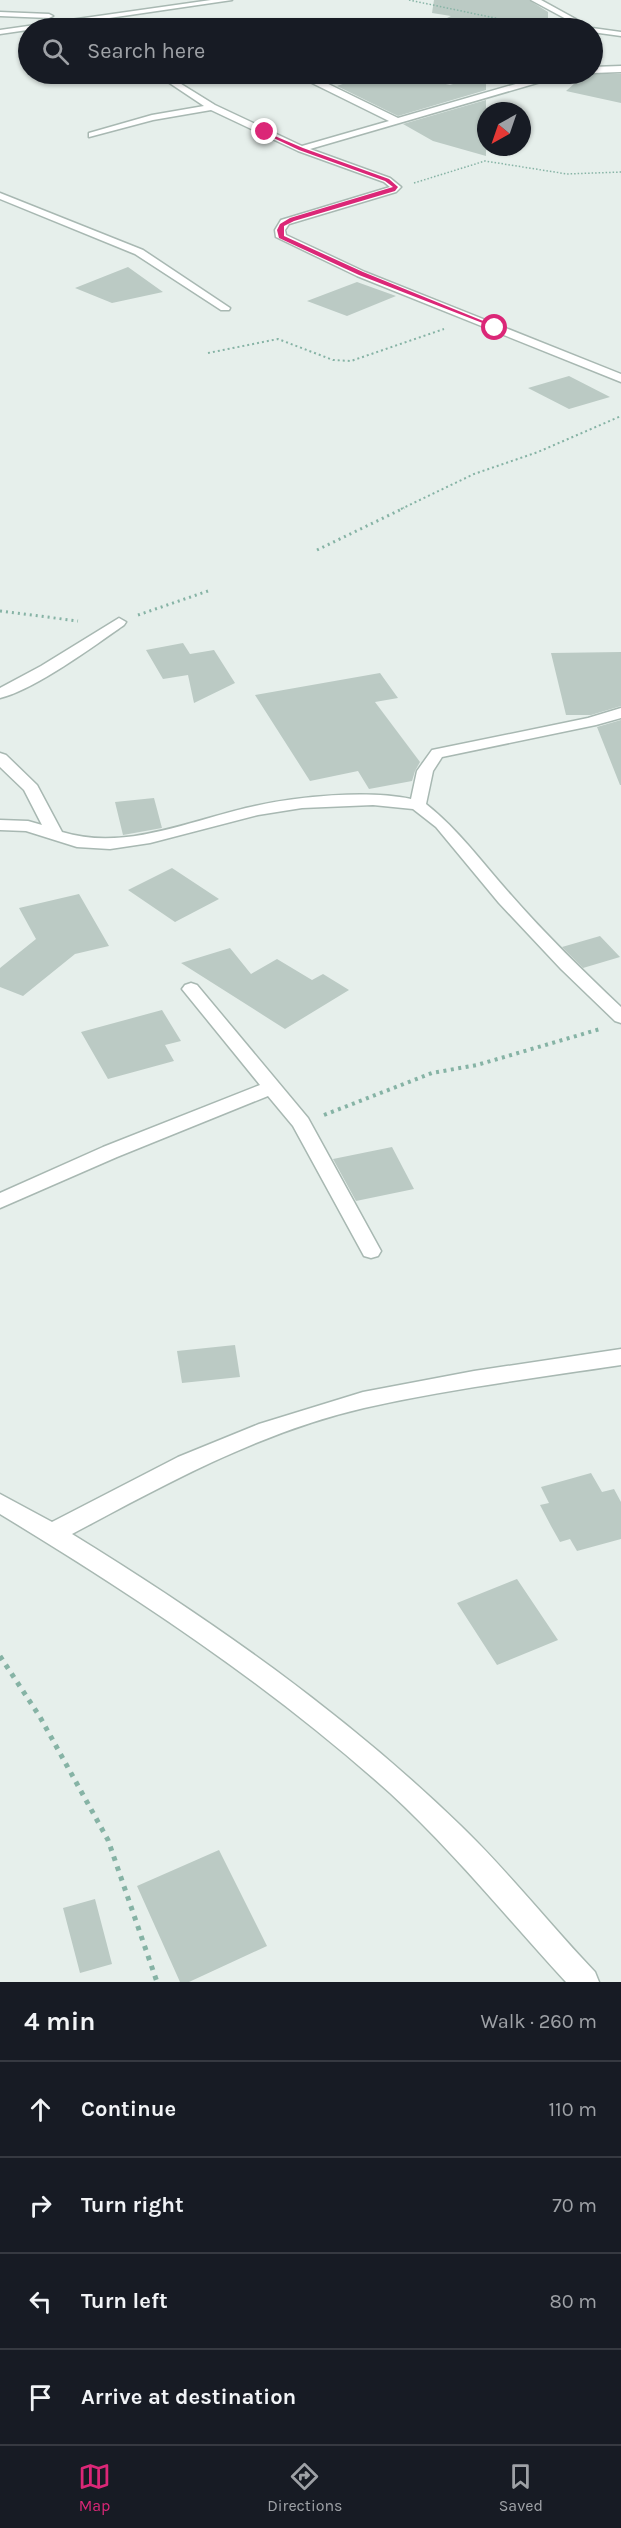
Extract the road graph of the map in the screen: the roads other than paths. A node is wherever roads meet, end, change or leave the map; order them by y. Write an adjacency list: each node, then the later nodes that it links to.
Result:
1 (228, 0): 5 (street)
2 (535, 0): 6 (street)
3 (0, 14): 4 (street)
4 (53, 18)
5 (94, 18)
6 (568, 18)
7 (18, 29): 8 (street)
8 (0, 32)
9 (603, 32): 10 (street)
10 (621, 34)
11 (621, 69): 12 (street)
12 (603, 70)
13 (176, 84): 16 (street)
14 (321, 84): 17 (street)
15 (524, 84): 17 (street)
16 (212, 107): 18 (street); 19 (street)
17 (397, 121): 19 (street)
18 (92, 135)
19 (301, 149): 22 (street)
20 (0, 196): 21 (street)
21 (225, 308)
22 (621, 378)
23 (119, 622): 24 (street)
24 (0, 694)
25 (621, 713): 27 (street)
26 (0, 758): 29 (street)
27 (417, 805): 29 (street); 31 (street)
28 (0, 825): 29 (street)
29 (55, 834)
30 (191, 989): 32 (street)
31 (615, 1022)
32 (272, 1087): 33 (street); 34 (street)
33 (0, 1201)
34 (371, 1251)
35 (621, 1358): 37 (street)
36 (0, 1503): 37 (street)
37 (51, 1533): 38 (street)
38 (585, 1982)

